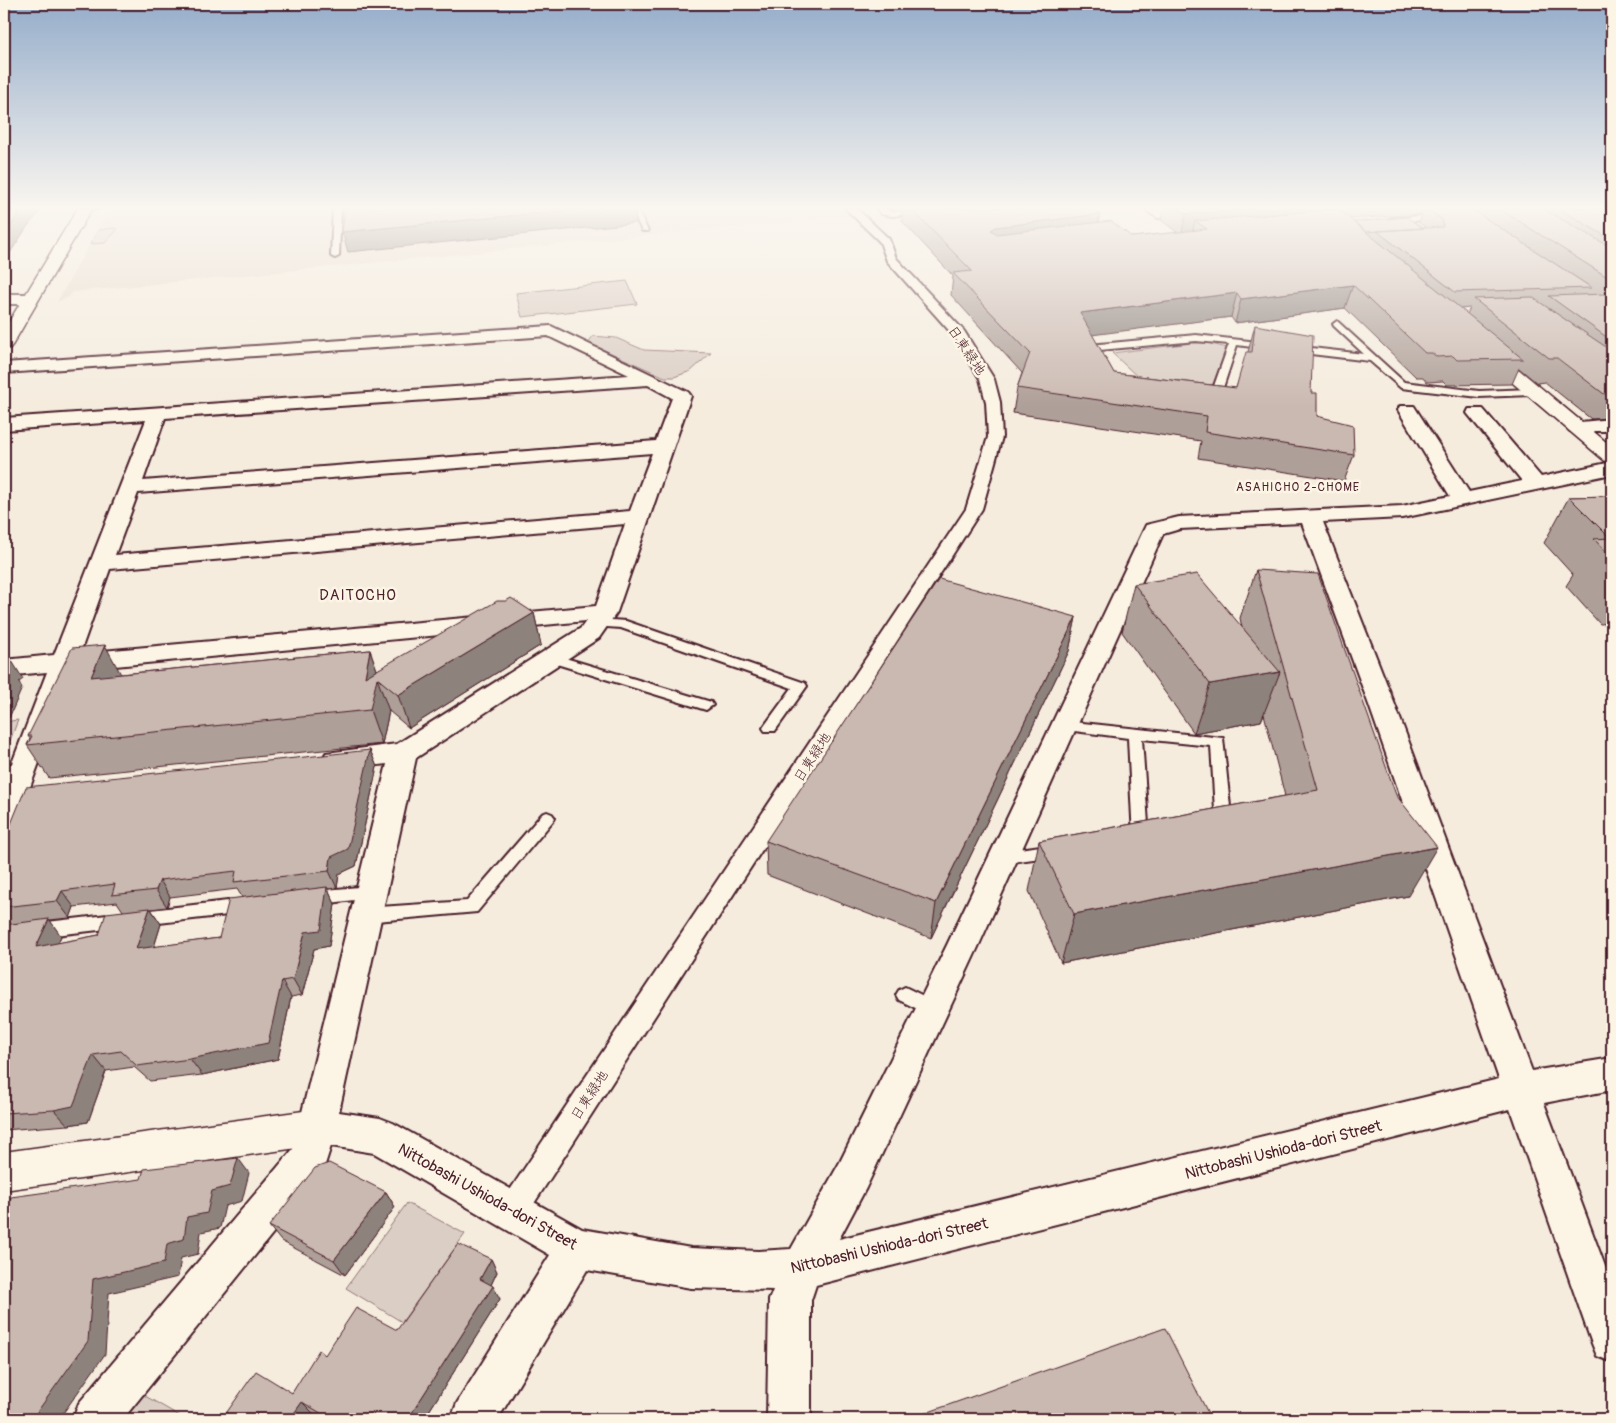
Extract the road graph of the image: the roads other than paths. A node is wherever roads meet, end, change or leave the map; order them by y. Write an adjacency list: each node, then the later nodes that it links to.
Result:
1 (46, 274): 4 (street)
2 (905, 274): 64 (street, 日東緑地)
3 (20, 283): 5 (street)
4 (30, 299): 5 (street); 9 (street)
5 (6, 303)
6 (1337, 324): 13 (lane)
7 (1234, 342): 10 (lane); 11 (lane); 17 (lane)
8 (1474, 342): 16 (street)
9 (4, 344)
10 (1274, 347)
11 (1089, 348)
12 (1284, 348): 13 (lane)
13 (1372, 358): 16 (lane)
14 (4, 368): 15 (street)
15 (651, 379): 19 (street); 24 (street)
16 (1535, 392): 23 (street)
17 (1215, 397)
18 (1407, 410): 29 (street)
19 (158, 413): 21 (street); 28 (street)
20 (1476, 413): 27 (street)
21 (4, 424)
22 (1612, 425): 23 (street)
23 (1577, 427): 25 (street)
24 (664, 446): 28 (street); 31 (street)
25 (1612, 456)
26 (1612, 468): 27 (street)
27 (1536, 484): 29 (street)
28 (129, 488): 32 (street)
29 (1464, 499): 30 (street)
30 (1310, 516): 38 (street); 61 (street)
31 (638, 517): 32 (street); 33 (street)
32 (100, 563): 35 (street)
33 (601, 618): 34 (street); 35 (street); 39 (lane)
34 (552, 658): 37 (lane); 41 (street)
35 (61, 663): 36 (street); 43 (street)
36 (4, 668)
37 (706, 705)
38 (1064, 726): 40 (lane); 52 (street)
39 (770, 728)
40 (1135, 733): 47 (lane); 49 (lane)
41 (402, 753): 42 (street); 53 (street)
42 (309, 763)
43 (14, 777): 44 (street); 46 (street)
44 (43, 791)
45 (547, 818): 56 (lane)
46 (4, 820)
47 (1206, 829)
48 (1160, 835): 49 (lane)
49 (1141, 838): 50 (lane)
50 (1122, 840)
51 (1072, 847): 52 (lane)
52 (1004, 857): 59 (street)
53 (370, 892): 54 (lane); 56 (street)
54 (294, 900)
55 (265, 904): 57 (lane)
56 (365, 915): 62 (street)
57 (4, 934)
58 (906, 996): 59 (lane)
59 (932, 1008): 66 (street)
60 (1612, 1074): 61 (street, Nittobashi Ushioda-dori Street)
61 (1521, 1090): 66 (street, Nittobashi Ushioda-dori Street); 67 (street)
62 (318, 1127): 63 (street, Nittobashi Ushioda-dori Street); 64 (street, Nittobashi Ushioda-dori Street); 68 (street)
63 (4, 1171)
64 (512, 1212): 65 (street, Nittobashi Ushioda-dori Street)
65 (577, 1248): 66 (street, Nittobashi Ushioda-dori Street); 69 (street)
66 (802, 1268): 70 (street)
67 (1612, 1341)
68 (95, 1419)
69 (473, 1419)
70 (789, 1419)

